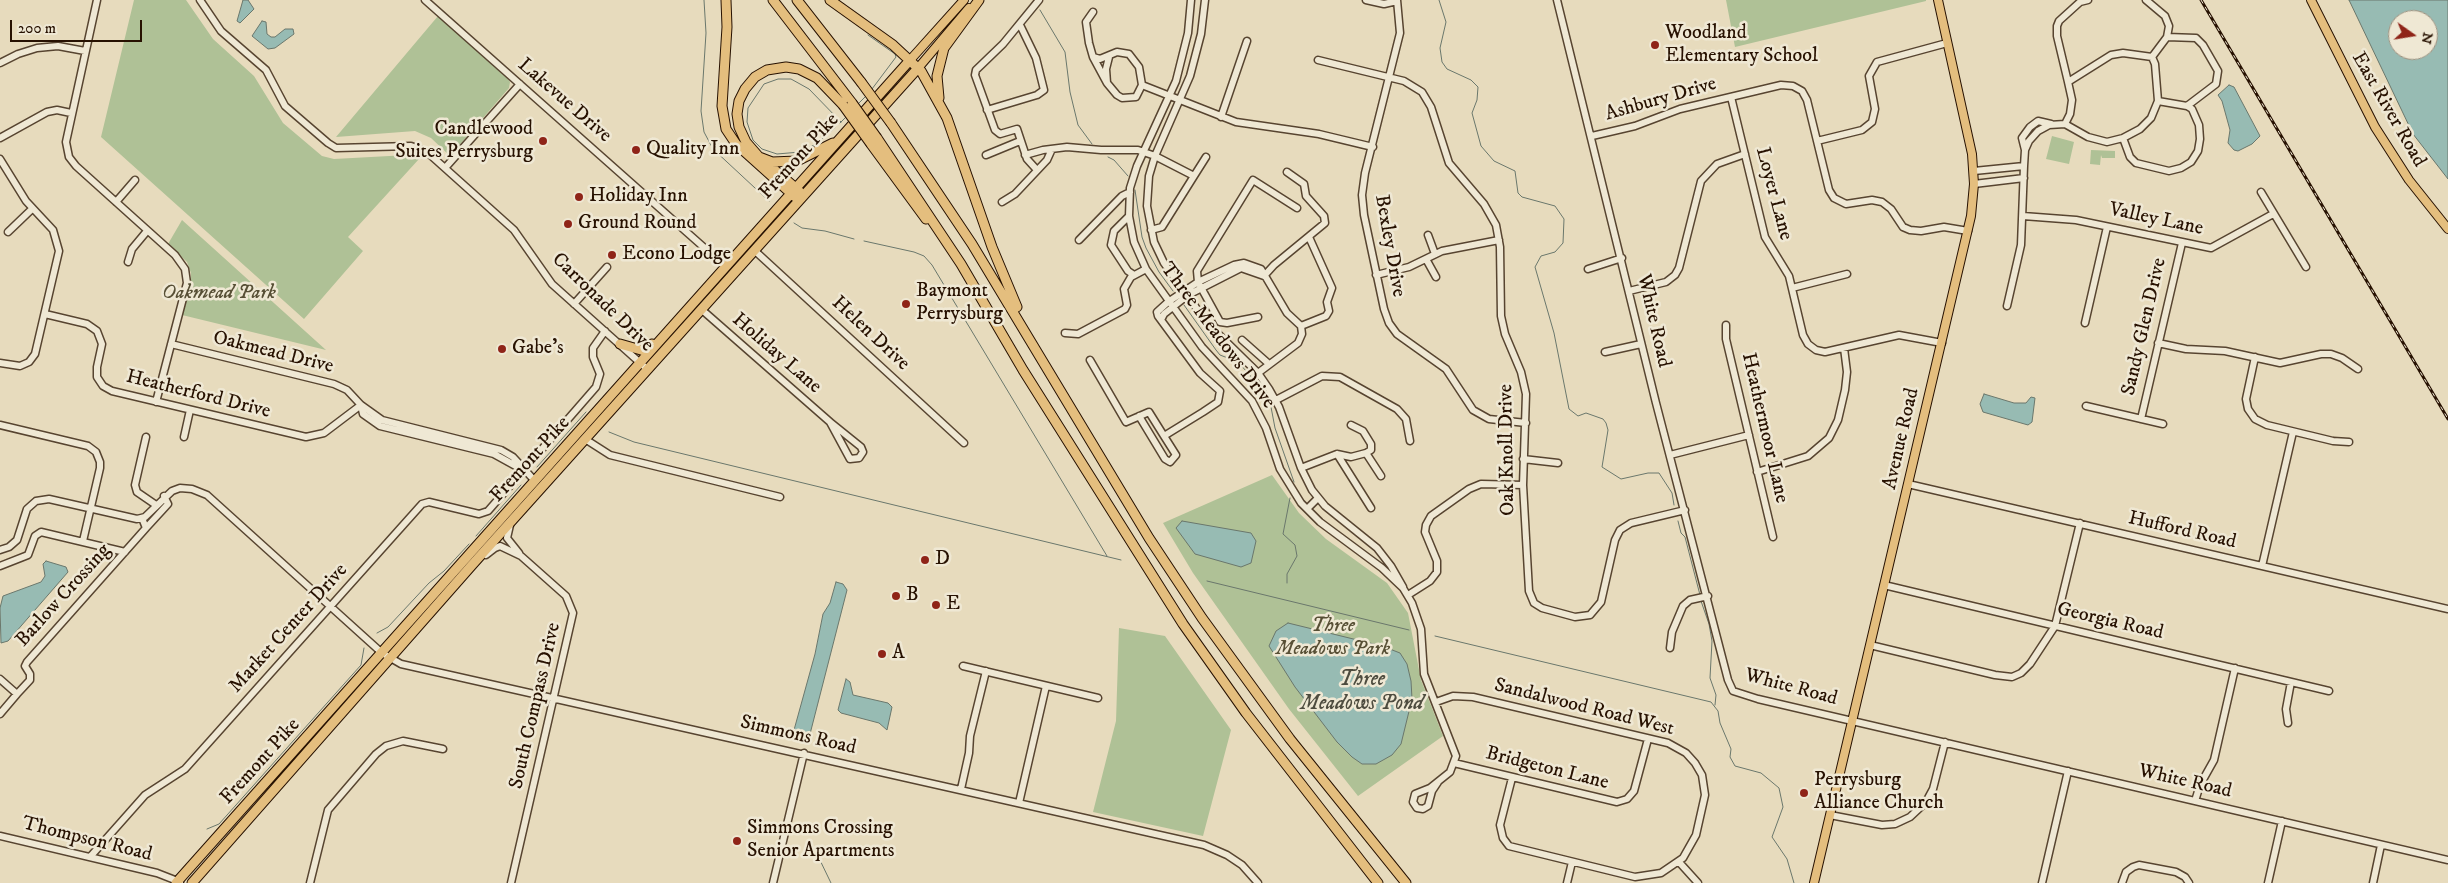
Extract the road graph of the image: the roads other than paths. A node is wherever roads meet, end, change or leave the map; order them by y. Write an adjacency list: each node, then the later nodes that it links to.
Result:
1 (97, 0): 27 (street)
2 (200, 0): 69 (street, Carronade Drive)
3 (425, 0): 38 (street, Lakevue Drive)
4 (726, 0): 77 (highway)
5 (773, 0): 54 (highway, bridge)
6 (797, 0): 130 (highway, bridge)
7 (830, 0): 31 (highway)
8 (964, 0): 31 (main road)
9 (970, 0): 23 (main road)
10 (978, 0): 23 (main road); 44 (highway)
11 (1039, 0): 22 (street)
12 (1191, 0): 40 (street, Three Meadows Drive)
13 (1206, 0): 42 (street, Three Meadows Drive)
14 (1366, 0): 15 (street)
15 (1397, 0): 35 (street, Bexley Drive)
16 (1557, 0): 50 (street, White Road)
17 (1938, 0): 26 (main road, Avenue Road)
18 (2088, 0): 36 (street)
19 (2146, 0): 24 (street)
20 (2311, 0): 89 (main road, East River Road)
21 (1093, 12): 28 (street)
22 (1020, 25): 46 (street); 46 (street)
23 (952, 27): 34 (main road)
24 (2167, 37): 30 (street); 45 (street)
25 (1247, 41): 48 (street)
26 (1948, 43): 56 (street); 72 (main road, Avenue Road)
27 (85, 51): 33 (street); 47 (street)
28 (1093, 57): 29 (street); 37 (street)
29 (1109, 57): 37 (street); 39 (street)
30 (2152, 57): 36 (street); 43 (street)
31 (911, 59): 34 (highway); 53 (highway, Fremont Pike)
32 (1318, 60): 35 (street, Oak Knoll Drive)
33 (0, 63)
34 (919, 67): 44 (highway); 80 (highway, Fremont Pike)
35 (1390, 78): 57 (street, Bexley Drive); 97 (street, Oak Knoll Drive)
36 (2068, 82): 49 (street)
37 (1107, 83): 39 (street)
38 (520, 84): 69 (street); 105 (street, Lakevue Drive)
39 (1142, 85): 40 (street)
40 (1170, 96): 42 (street); 60 (street, Three Meadows Drive)
41 (1731, 96): 50 (street, Ashbury Drive); 56 (street, Ashbury Drive); 61 (street, Loyer Lane)
42 (1181, 101): 48 (street); 64 (street, Three Meadows Drive)
43 (2158, 101): 45 (street); 52 (street)
44 (941, 106): 130 (highway)
45 (2187, 106): 52 (street)
46 (987, 110): 55 (street)
47 (71, 113): 51 (street); 81 (street)
48 (1221, 117): 57 (street)
49 (2065, 124): 52 (street); 68 (street)
50 (1592, 136): 101 (street, White Road)
51 (0, 138)
52 (2122, 138)
53 (840, 139): 58 (highway, Fremont Pike); 65 (highway)
54 (874, 141): 65 (highway, bridge); 239 (highway)
55 (1020, 141): 62 (street); 63 (street)
56 (1817, 141): 92 (street, Ashbury Drive)
57 (1373, 147): 111 (street, Bexley Drive)
58 (831, 148): 77 (highway, Fremont Pike); 80 (highway)
59 (1052, 149): 60 (street); 63 (street); 70 (street)
60 (1143, 152): 64 (street); 78 (street, Three Meadows Drive)
61 (1745, 154): 116 (street, Loyer Lane); 117 (street)
62 (986, 155)
63 (1025, 155): 70 (street)
64 (1154, 156): 73 (street); 90 (street, Three Meadows Drive)
65 (759, 157): 77 (highway)
66 (1206, 157): 73 (street)
67 (0, 159): 84 (street)
68 (2024, 166): 72 (street); 74 (street)
69 (445, 168): 119 (street, Carronade Drive)
70 (1037, 170): 82 (street)
71 (1287, 172): 95 (street)
72 (1974, 172): 76 (main road, Avenue Road)
73 (1194, 176): 90 (street)
74 (2024, 178): 76 (street); 87 (street)
75 (135, 180): 81 (street)
76 (1974, 184): 92 (main road, Avenue Road)
77 (793, 191): 80 (highway); 105 (highway, Fremont Pike)
78 (1130, 192): 86 (street, Three Meadows Drive); 96 (street)
79 (2261, 192): 85 (street)
80 (801, 197): 99 (highway, Fremont Pike)
81 (116, 202): 91 (street)
82 (1002, 202)
83 (1297, 208): 114 (street)
84 (32, 209): 93 (street); 123 (street)
85 (2273, 214): 98 (street, Valley Lane); 106 (street)
86 (1129, 216): 108 (street, Three Meadows Drive); 110 (street)
87 (2023, 216): 88 (street, Valley Lane); 121 (street)
88 (2106, 227): 98 (street, Valley Lane); 125 (street)
89 (2448, 229)
90 (1151, 230): 118 (street, Three Meadows Drive)
91 (147, 231): 103 (street); 135 (street)
92 (1968, 231): 134 (main road, Avenue Road)
93 (8, 232)
94 (1428, 235): 100 (street)
95 (1309, 237): 112 (street); 127 (street)
96 (1079, 240)
97 (1499, 240): 100 (street); 155 (street, Oak Knoll Drive)
98 (2182, 243): 133 (street, Sandy Glen Drive)
99 (754, 250): 122 (highway, Fremont Pike); 167 (street, Helen Drive)
100 (1435, 254): 102 (street)
101 (1622, 258): 107 (street); 117 (street, White Road)
102 (1426, 259): 111 (street); 113 (street)
103 (128, 262)
104 (606, 267): 119 (street)
105 (726, 267): 126 (highway, Fremont Pike)
106 (2306, 267)
107 (1588, 268)
108 (1146, 270): 110 (street); 120 (street, Three Meadows Drive)
109 (1847, 274): 116 (street)
110 (1134, 275): 131 (street)
111 (1376, 275): 155 (street, Bexley Drive)
112 (1264, 276): 114 (street); 115 (street); 127 (street)
113 (1436, 277)
114 (1198, 282): 115 (street); 118 (street)
115 (1202, 288): 118 (street); 124 (street)
116 (1792, 288): 138 (street, Loyer Lane)
117 (1629, 291): 137 (street, White Road)
118 (1186, 293): 120 (street); 146 (street, Three Meadows Drive)
119 (574, 304): 129 (street, Carronade Drive)
120 (1170, 304): 161 (street); 186 (street, Three Meadows Drive)
121 (2006, 306)
122 (701, 309): 144 (highway, Fremont Pike); 154 (street, Holiday Lane)
123 (45, 314): 142 (street); 148 (street, Heatherford Drive)
124 (1258, 317)
125 (2085, 323)
126 (675, 325): 136 (highway); 144 (highway, Fremont Pike)
127 (1301, 326): 143 (street)
128 (1726, 326): 160 (street, Heathermoor Lane)
129 (605, 331): 136 (street, Carronade Drive); 174 (street)
130 (1027, 332): 252 (highway)
131 (1065, 333)
132 (1242, 340): 143 (street)
133 (2158, 342): 140 (street); 153 (street, Sandy Glen Drive)
134 (1942, 343): 138 (street, Loyer Lane); 178 (main road, Avenue Road)
135 (171, 344): 148 (street); 149 (street, Oakmead Drive)
136 (620, 344): 144 (street, Carronade Drive)
137 (1642, 344): 139 (street); 170 (street, White Road)
138 (1844, 348): 175 (street)
139 (1605, 352)
140 (2255, 357): 145 (street); 159 (street)
141 (1090, 360): 152 (street)
142 (0, 363)
143 (1269, 364): 146 (street)
144 (644, 366): 164 (highway, Fremont Pike); 177 (highway, Fremont Pike)
145 (2358, 369)
146 (1258, 374): 147 (street, Three Meadows Drive)
147 (1276, 400): 165 (street); 173 (street, Three Meadows Drive)
148 (156, 402): 151 (street, Heatherford Drive)
149 (360, 405): 151 (street, Heatherford Drive); 174 (street, Oakmead Drive)
150 (2086, 406): 153 (street)
151 (190, 410): 163 (street)
152 (1139, 416): 161 (street); 161 (street)
153 (2140, 419): 156 (street)
154 (830, 422): 154 (street, Holiday Lane)
155 (1526, 423): 171 (street, Oak Knoll Drive)
156 (2163, 424)
157 (0, 425): 185 (street)
158 (1351, 425): 168 (street)
159 (2293, 432): 166 (street); 199 (street)
160 (1749, 435): 170 (street); 175 (street, Heathermoor Lane)
161 (1164, 436)
162 (146, 437): 183 (street)
163 (184, 437)
164 (585, 439): 177 (highway, Fremont Pike); 181 (street)
165 (1410, 440)
166 (2349, 442)
167 (964, 443)
168 (1366, 453): 169 (street); 176 (street)
169 (1337, 454): 173 (street); 184 (street)
170 (1670, 454): 187 (street, White Road)
171 (1523, 459): 172 (street); 179 (street, Oak Knoll Drive)
172 (1558, 463)
173 (1301, 468): 182 (street, Three Meadows Drive)
174 (523, 470): 177 (street, Oakmead Drive); 204 (street, Market Center Drive)
175 (1757, 472): 192 (street, Heathermoor Lane)
176 (1381, 476)
177 (539, 484): 190 (highway, Fremont Pike); 209 (highway, Fremont Pike)
178 (1908, 484): 189 (street, Hufford Road); 200 (main road, Avenue Road)
179 (1523, 485): 187 (street, Oak Knoll Drive); 202 (street)
180 (164, 496): 183 (street); 191 (street, Barlow Crossing); 204 (street)
181 (780, 497)
182 (1318, 498): 186 (street); 201 (street, Three Meadows Drive)
183 (156, 505): 188 (street)
184 (1371, 508)
185 (91, 509): 188 (street); 193 (street); 194 (street)
186 (1307, 509): 201 (street, Three Meadows Drive)
187 (1685, 510): 203 (street, White Road)
188 (142, 518): 191 (street)
189 (2080, 523): 199 (street, Hufford Road); 206 (street)
190 (509, 524): 196 (street, South Compass Drive); 197 (highway, Fremont Pike)
191 (146, 528): 195 (street, Barlow Crossing)
192 (1773, 537)
193 (83, 541): 195 (street); 198 (street)
194 (0, 550)
195 (125, 552): 217 (street, Barlow Crossing)
196 (521, 556): 197 (street, South Compass Drive); 218 (street, South Compass Drive)
197 (472, 565): 209 (highway, Fremont Pike)
198 (0, 566)
199 (2262, 566): 205 (street, Hufford Road)
200 (1884, 585): 206 (street, Georgia Road); 207 (main road, Avenue Road)
201 (1403, 588): 202 (street, Three Meadows Drive)
202 (1408, 595): 220 (street, Three Meadows Drive)
203 (1708, 596): 208 (street); 222 (street, White Road)
204 (331, 607): 209 (street); 240 (street, Market Center Drive)
205 (2448, 609)
206 (2055, 626): 207 (street); 211 (street, Georgia Road)
207 (1870, 645): 222 (main road, Avenue Road)
208 (1670, 648)
209 (386, 655): 218 (street, Simmons Road); 244 (highway, Fremont Pike); 245 (highway, Fremont Pike)
210 (964, 666): 212 (street)
211 (2235, 668): 214 (street, Georgia Road); 233 (street)
212 (986, 671): 215 (street); 232 (street)
213 (0, 679): 217 (street)
214 (2292, 682): 216 (street, Georgia Road); 223 (street)
215 (1046, 686): 219 (street); 234 (street)
216 (2329, 691)
217 (17, 694): 221 (street)
218 (554, 697): 227 (street, Simmons Road); 247 (street, South Compass Drive)
219 (1098, 698)
220 (1436, 702): 224 (street, Sandalwood Road West); 228 (street, Three Meadows Drive)
221 (0, 714)
222 (1852, 721): 225 (street, White Road); 235 (main road, Avenue Road)
223 (2288, 723)
224 (1648, 738): 230 (street, Bridgeton Lane); 243 (street, Sandalwood Road West)
225 (1945, 742): 229 (street, White Road); 235 (street)
226 (443, 749): 246 (street)
227 (804, 753): 232 (street, Simmons Road); 248 (street)
228 (1454, 763): 230 (street, Bridgeton Lane); 231 (street)
229 (2068, 771): 233 (street, White Road); 256 (street)
230 (1512, 778): 242 (street)
231 (1438, 782): 231 (street)
232 (961, 789): 234 (street, Simmons Road)
233 (2195, 801): 236 (street, White Road)
234 (1019, 803): 249 (street, Simmons Road)
235 (1830, 815): 255 (main road, Avenue Road)
236 (2282, 821): 238 (street, White Road); 259 (street)
237 (0, 836): 240 (street, Thompson Road)
238 (2381, 844): 241 (street, White Road); 260 (street)
239 (1356, 856): 250 (highway); 251 (highway)
240 (90, 857): 244 (street, Thompson Road)
241 (2448, 860)
242 (1572, 862): 243 (street); 253 (street)
243 (1680, 862): 254 (street)
244 (177, 883)
245 (192, 883)
246 (310, 883)
247 (510, 883)
248 (773, 883)
249 (1258, 883)
250 (1372, 883)
251 (1378, 883)
252 (1406, 883)
253 (1567, 883)
254 (1698, 883)
255 (1814, 883)
256 (2042, 883)
257 (2122, 883): 258 (street)
258 (2189, 883)
259 (2268, 883)
260 (2373, 883)

